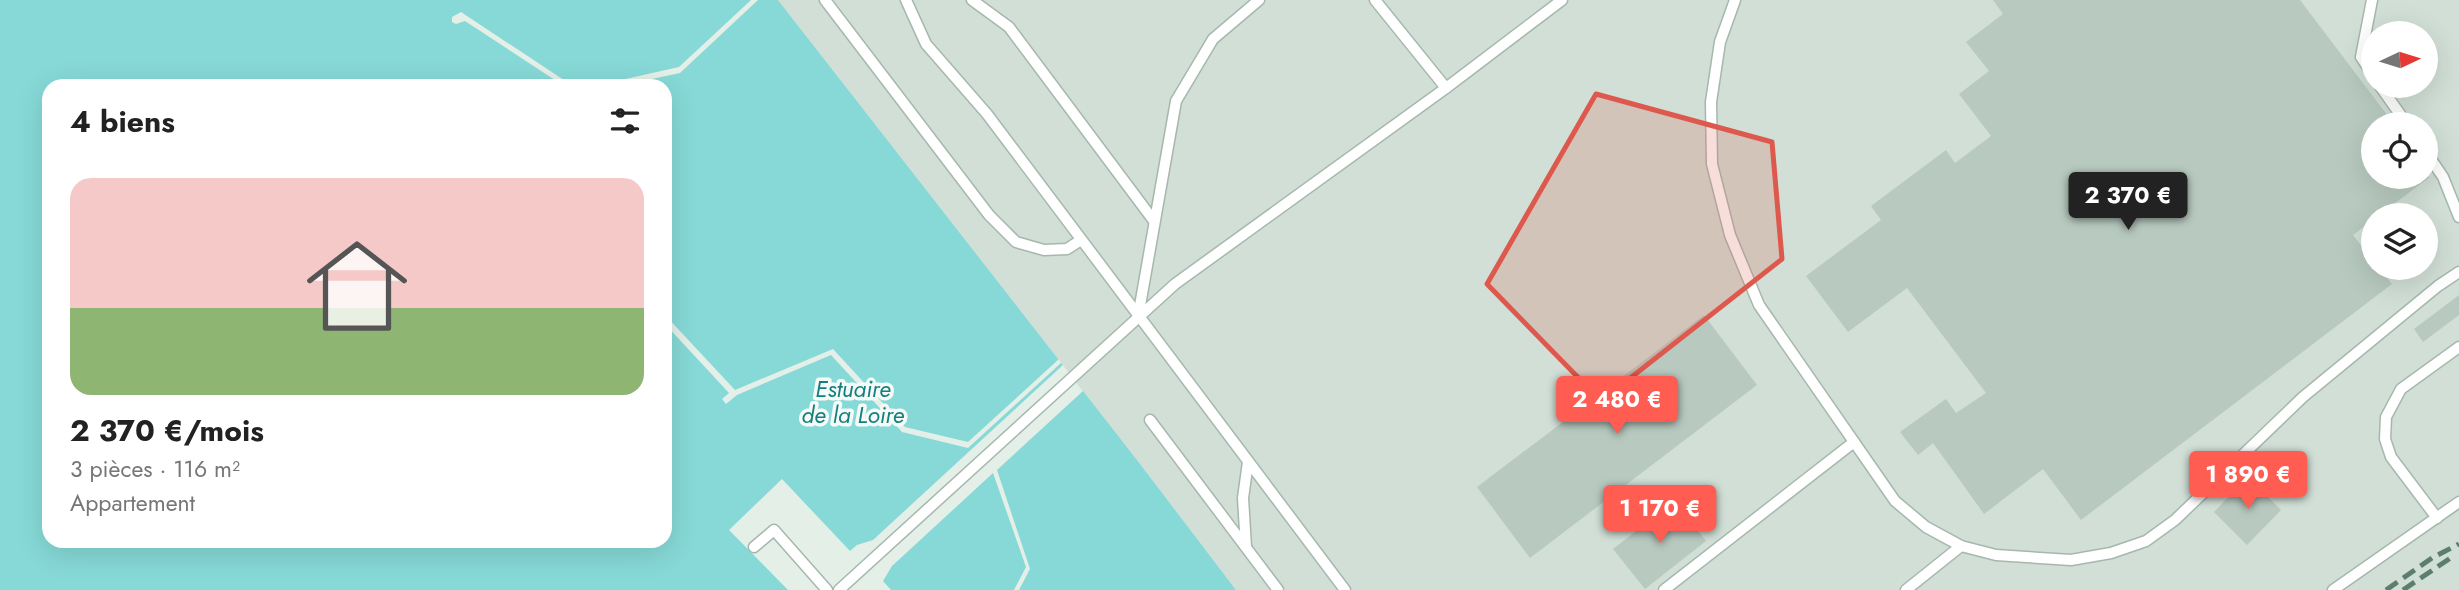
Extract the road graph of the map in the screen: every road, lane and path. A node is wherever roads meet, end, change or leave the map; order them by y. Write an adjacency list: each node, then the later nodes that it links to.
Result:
1 (825, 0): 14 (lane)
2 (906, 0): 14 (lane)
3 (972, 0): 13 (lane)
4 (1259, 0): 13 (lane)
5 (1375, 0): 10 (lane)
6 (1562, 0): 10 (lane)
7 (1735, 0): 19 (lane)
8 (2372, 0): 9 (lane)
9 (2368, 21)
10 (1446, 88): 16 (lane)
11 (2438, 170): 12 (lane)
12 (2459, 217)
13 (1154, 220): 16 (lane)
14 (1081, 240): 16 (lane)
15 (2459, 272): 23 (lane)
16 (1138, 317): 20 (lane); 27 (lane)
17 (2459, 347): 22 (lane)
18 (1150, 420): 25 (lane)
19 (1854, 442): 23 (lane); 30 (lane)
20 (1248, 462): 25 (lane); 29 (lane)
21 (2459, 502): 22 (lane)
22 (2437, 518): 32 (lane)
23 (1961, 546): 31 (lane)
24 (754, 547): 26 (lane)
25 (1246, 547): 28 (lane)
26 (827, 590)
27 (839, 590)
28 (1278, 590)
29 (1345, 590)
30 (1664, 590)
31 (1906, 590)
32 (2333, 590)

